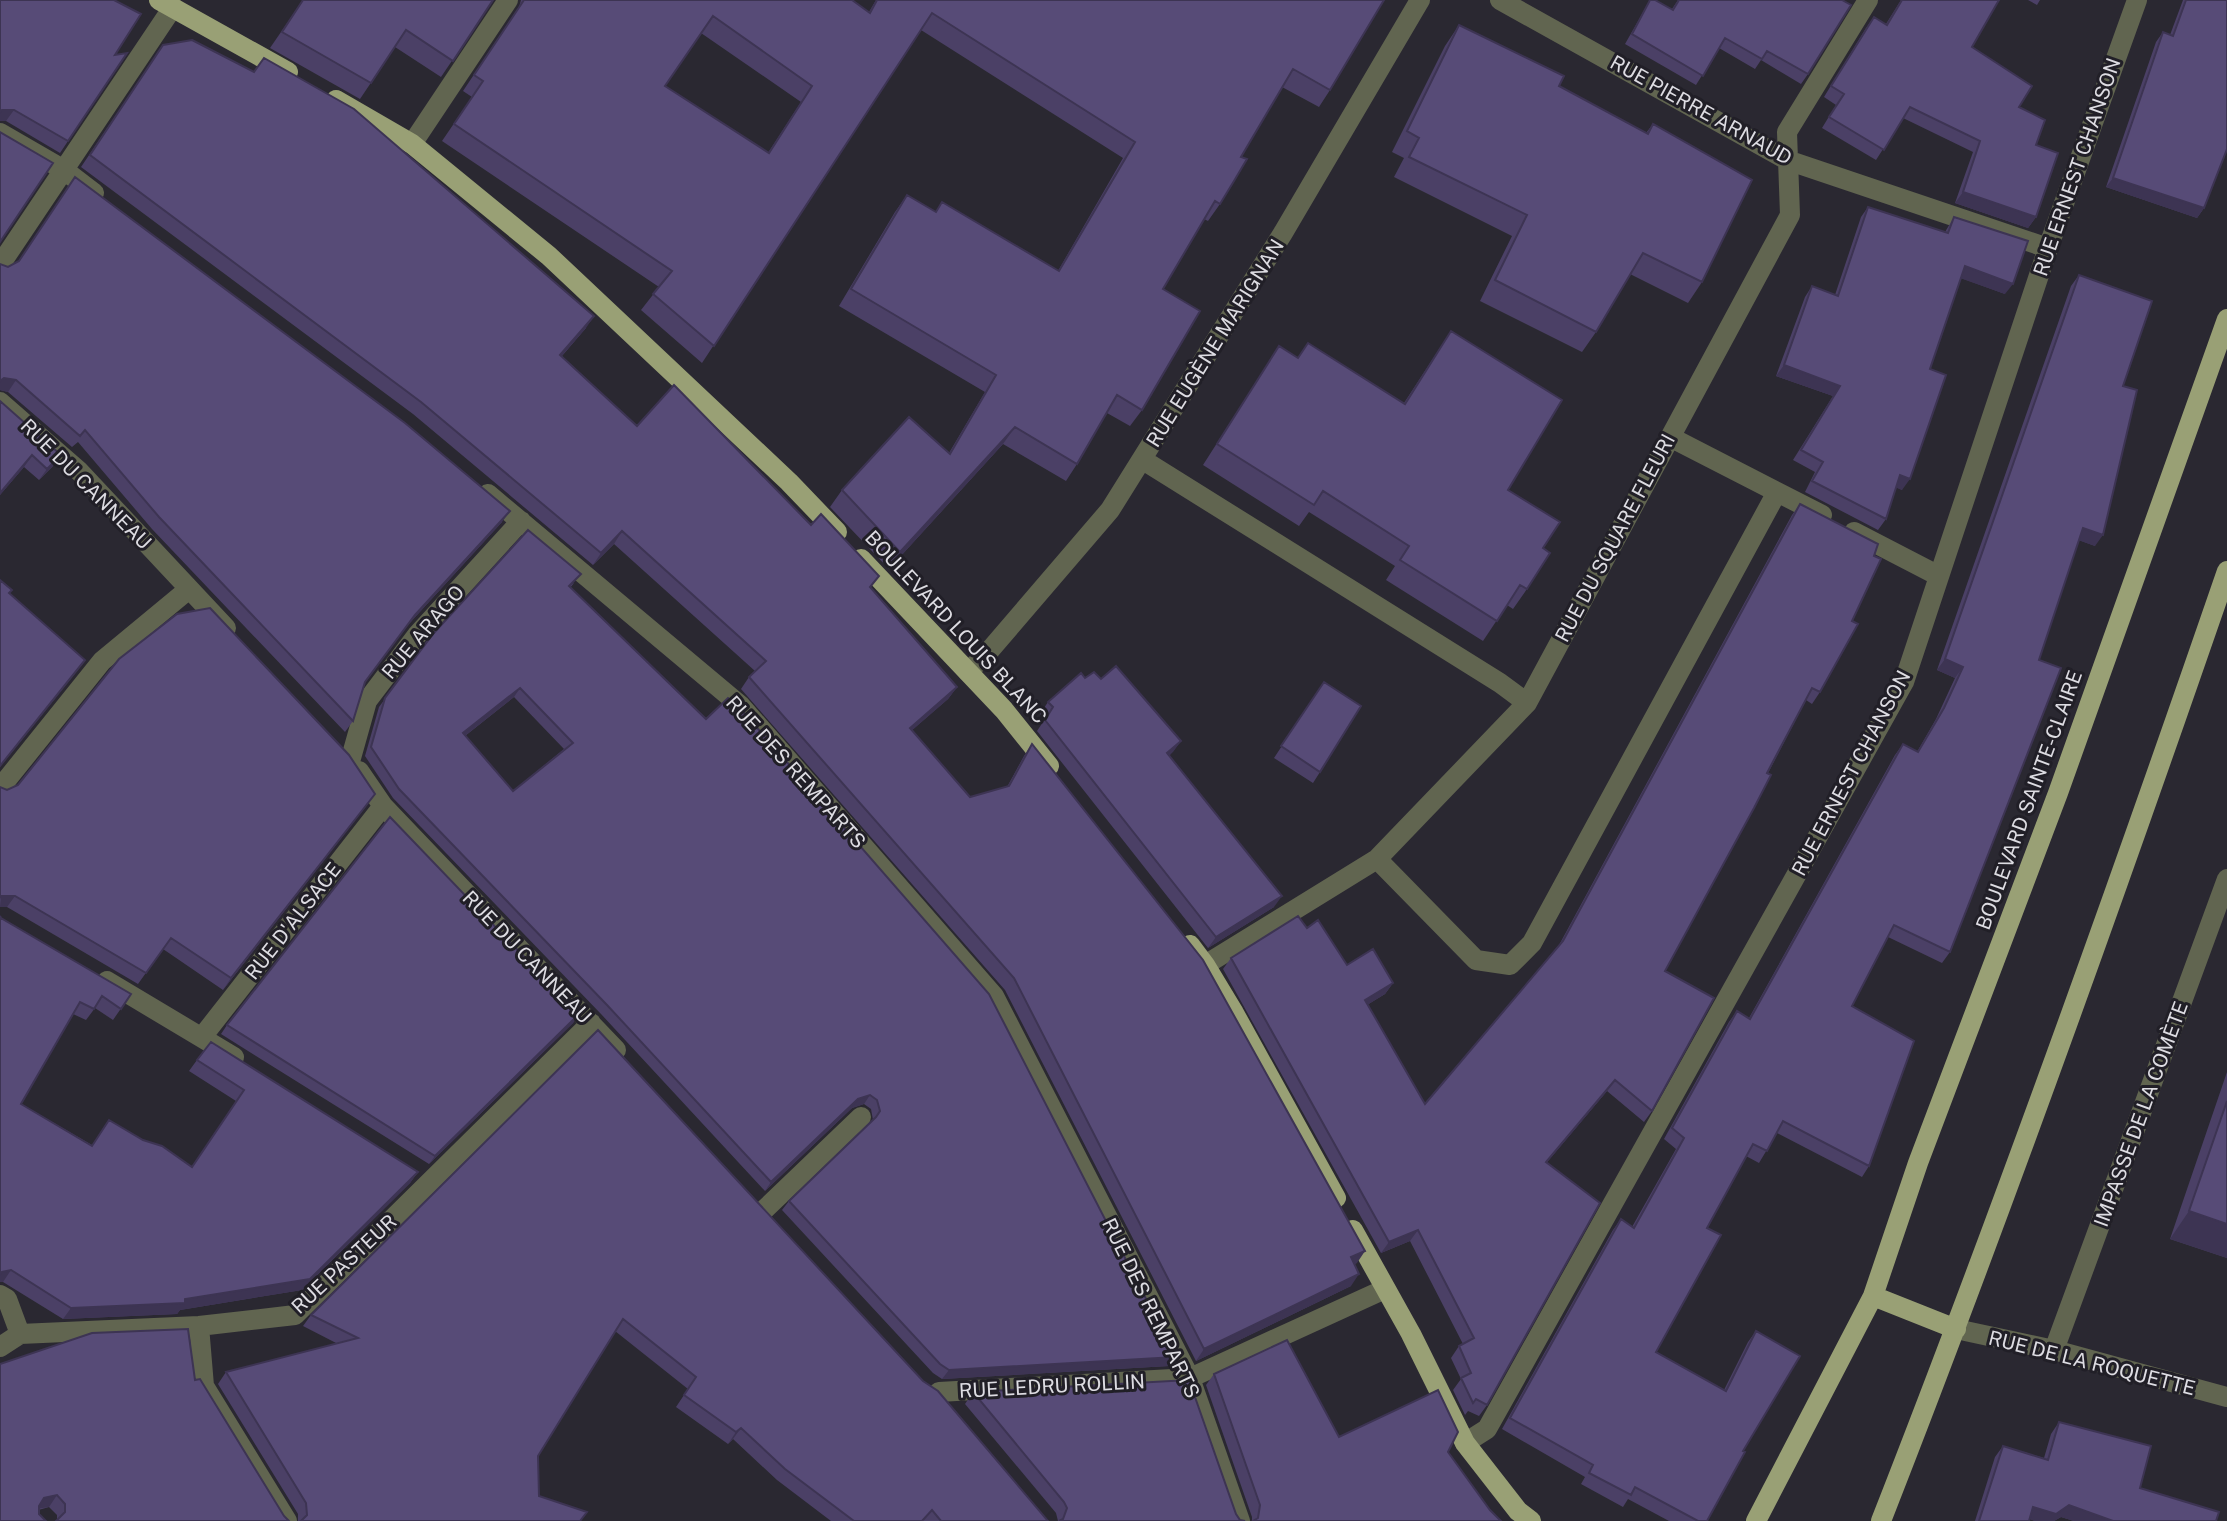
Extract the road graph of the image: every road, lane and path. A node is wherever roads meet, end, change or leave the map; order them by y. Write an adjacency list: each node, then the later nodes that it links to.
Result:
1 (508, 0): 8 (street)
2 (1420, 0): 17 (street, RUE EUGÈNE MARIGNAN)
3 (1500, 0): 9 (street, RUE PIERRE ARNAUD)
4 (1868, 0): 9 (street, RUE DU SQUARE FLEURI)
5 (2137, 0): 12 (street, RUE ERNEST CHANSON)
6 (166, 3): 8 (main road, BOULEVARD LOUIS BLANC); 10 (street)
7 (0, 133): 10 (street)
8 (412, 144): 25 (main road, BOULEVARD LOUIS BLANC)
9 (1787, 160): 12 (street, RUE PIERRE ARNAUD); 16 (street, RUE DU SQUARE FLEURI)
10 (64, 170): 11 (street); 13 (street)
11 (115, 208)
12 (2048, 248): 22 (street, RUE ERNEST CHANSON)
13 (0, 265)
14 (2227, 319): 44 (main road, BOULEVARD SAINTE-CLAIRE)
15 (0, 402): 23 (street, RUE DU CANNEAU)
16 (1670, 437): 19 (street); 26 (street, RUE DU SQUARE FLEURI)
17 (1143, 460): 25 (street); 26 (street, RUE EUGÈNE MARIGNAN)
18 (475, 482): 20 (street, RUE DES REMPARTS)
19 (1777, 492): 22 (street); 31 (street)
20 (521, 521): 27 (street, RUE ARAGO); 50 (street, RUE DES REMPARTS)
21 (2227, 571): 46 (main road)
22 (1939, 576): 53 (street, RUE ERNEST CHANSON)
23 (189, 589): 24 (street, RUE DU CANNEAU); 29 (street)
24 (243, 645)
25 (968, 672): 28 (main road, BOULEVARD LOUIS BLANC)
26 (1527, 703): 31 (street, RUE DU SQUARE FLEURI)
27 (345, 752): 30 (street, RUE DU CANNEAU)
28 (1062, 783)
29 (0, 788)
30 (383, 806): 36 (street, RUE DU CANNEAU); 37 (street, RUE D'ALSACE)
31 (1377, 859): 34 (street, RUE DU SQUARE FLEURI)
32 (2227, 879): 49 (street, IMPASSE DE LA COMÈTE)
33 (1176, 928): 34 (main road)
34 (1205, 965): 42 (main road)
35 (94, 973): 37 (street)
36 (591, 1023): 38 (street, RUE DU CANNEAU); 45 (street, RUE PASTEUR)
37 (202, 1037): 39 (street)
38 (634, 1069)
39 (256, 1071)
40 (861, 1117): 41 (street)
41 (764, 1210)
42 (1385, 1289): 50 (street, RUE LEDRU ROLLIN); 53 (main road)
43 (0, 1295): 47 (street)
44 (1873, 1296): 46 (main road); 57 (main road, BOULEVARD SAINTE-CLAIRE)
45 (199, 1326): 47 (street, RUE PASTEUR); 54 (street)
46 (1956, 1329): 49 (street, RUE DE LA ROQUETTE); 58 (main road)
47 (20, 1334): 48 (street)
48 (0, 1347)
49 (2054, 1350): 51 (street, RUE DE LA ROQUETTE)
50 (1190, 1378): 52 (street, RUE LEDRU ROLLIN); 55 (street, RUE DES REMPARTS)
51 (2227, 1397)
52 (959, 1416)
53 (1465, 1443): 56 (main road)
54 (287, 1521)
55 (1240, 1521)
56 (1531, 1521)
57 (1756, 1521)
58 (1881, 1521)

